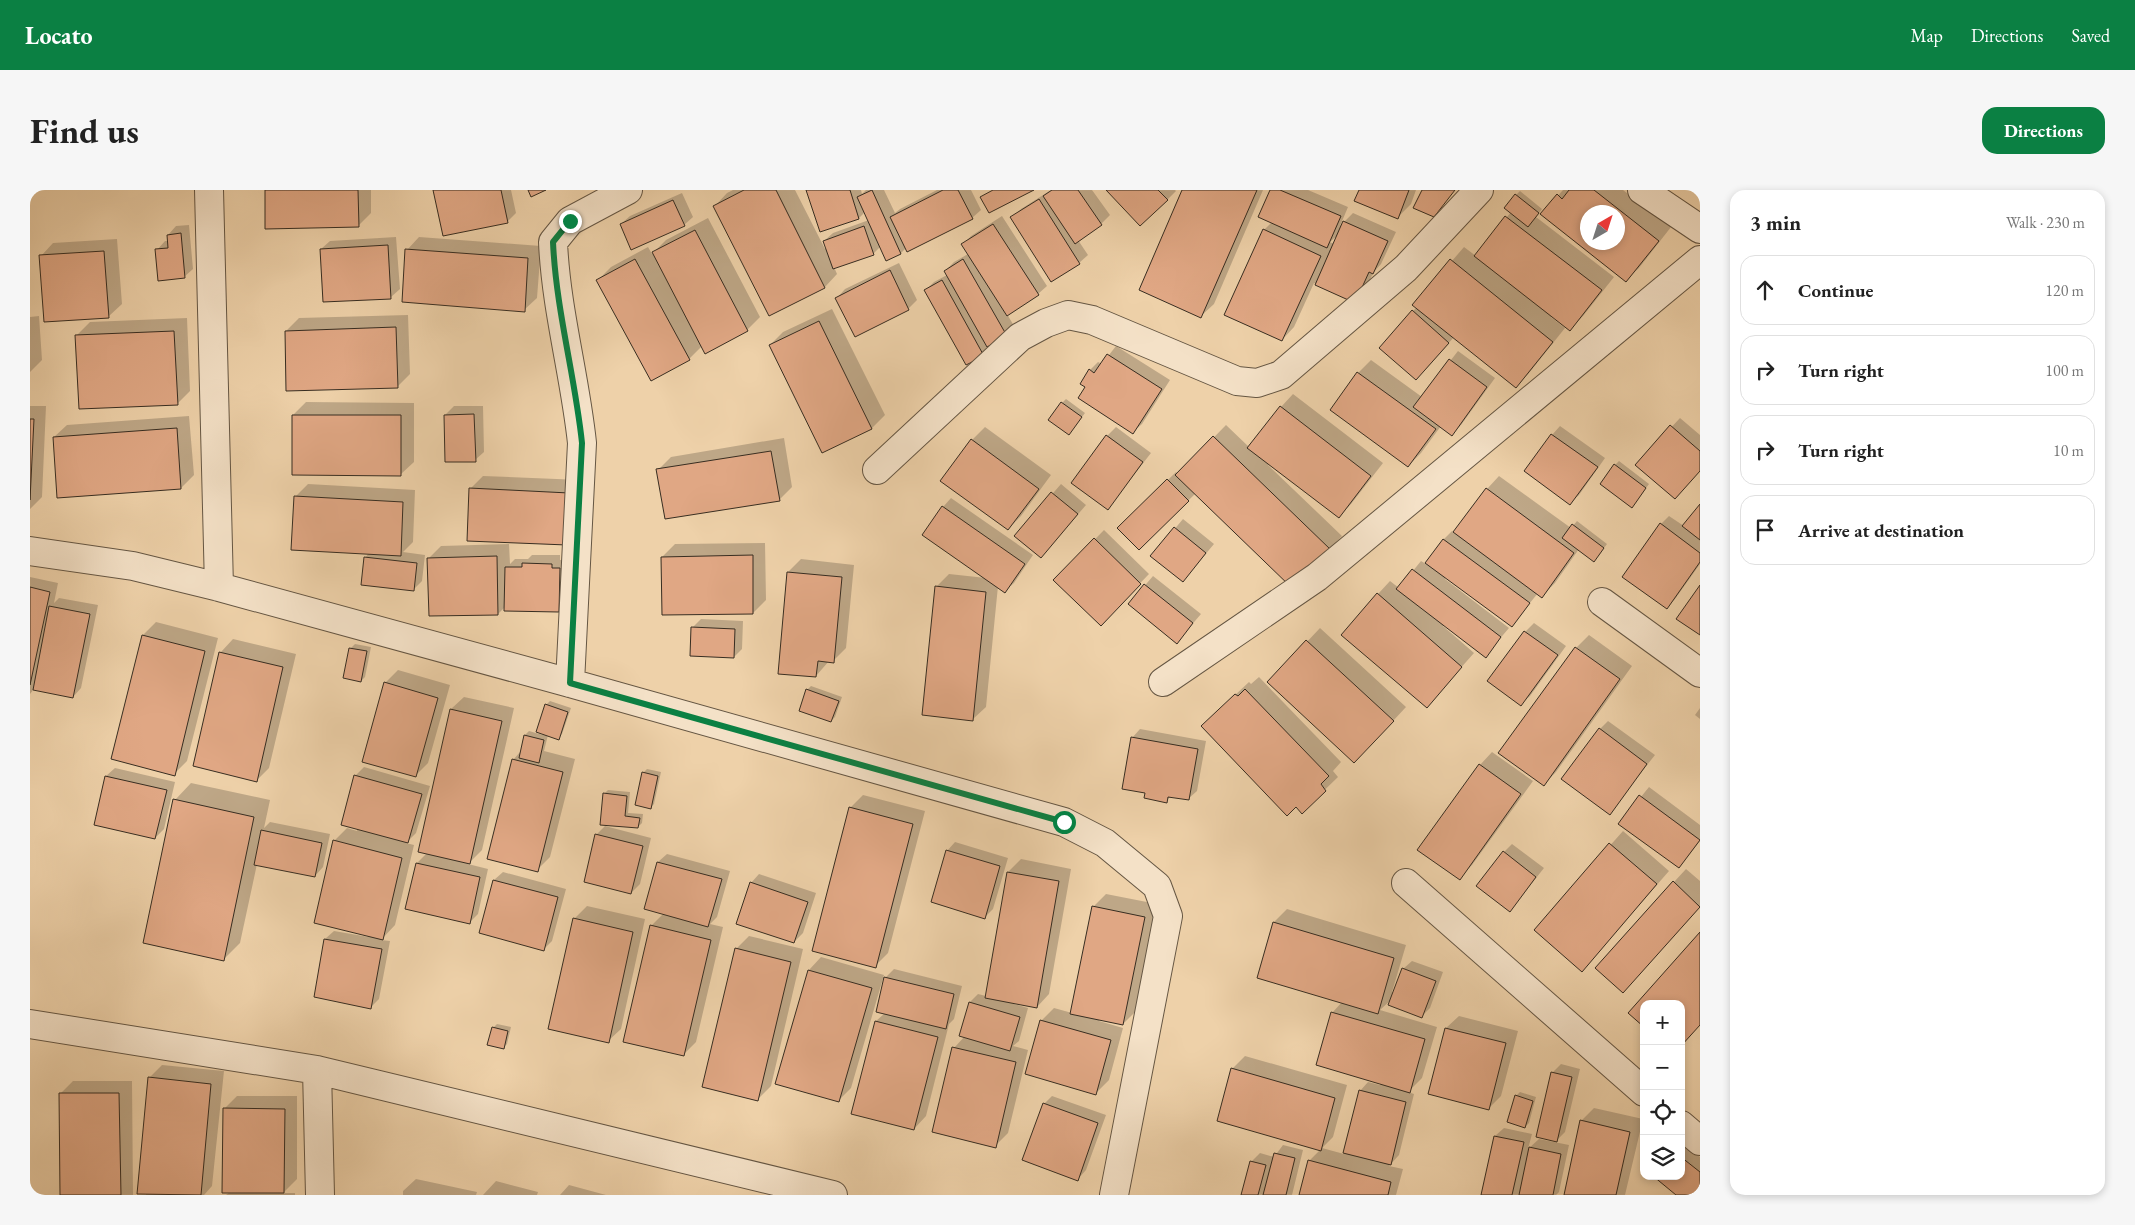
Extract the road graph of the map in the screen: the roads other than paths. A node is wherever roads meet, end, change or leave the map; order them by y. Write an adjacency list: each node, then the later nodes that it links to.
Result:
1 (209, 190): 9 (street)
2 (628, 190): 13 (street)
3 (1480, 190): 7 (street)
4 (1642, 190): 5 (street)
5 (1700, 229)
6 (1700, 260): 12 (street)
7 (877, 470)
8 (30, 551): 9 (street)
9 (219, 587): 13 (street)
10 (1602, 602): 11 (street)
11 (1700, 673)
12 (1163, 682)
13 (570, 683): 22 (street)
14 (1406, 884): 17 (street)
15 (30, 1024): 16 (street)
16 (317, 1070): 20 (street); 21 (street)
17 (1642, 1090)
18 (1685, 1128): 19 (street)
19 (1700, 1141)
20 (320, 1195)
21 (833, 1195)
22 (1114, 1195)

